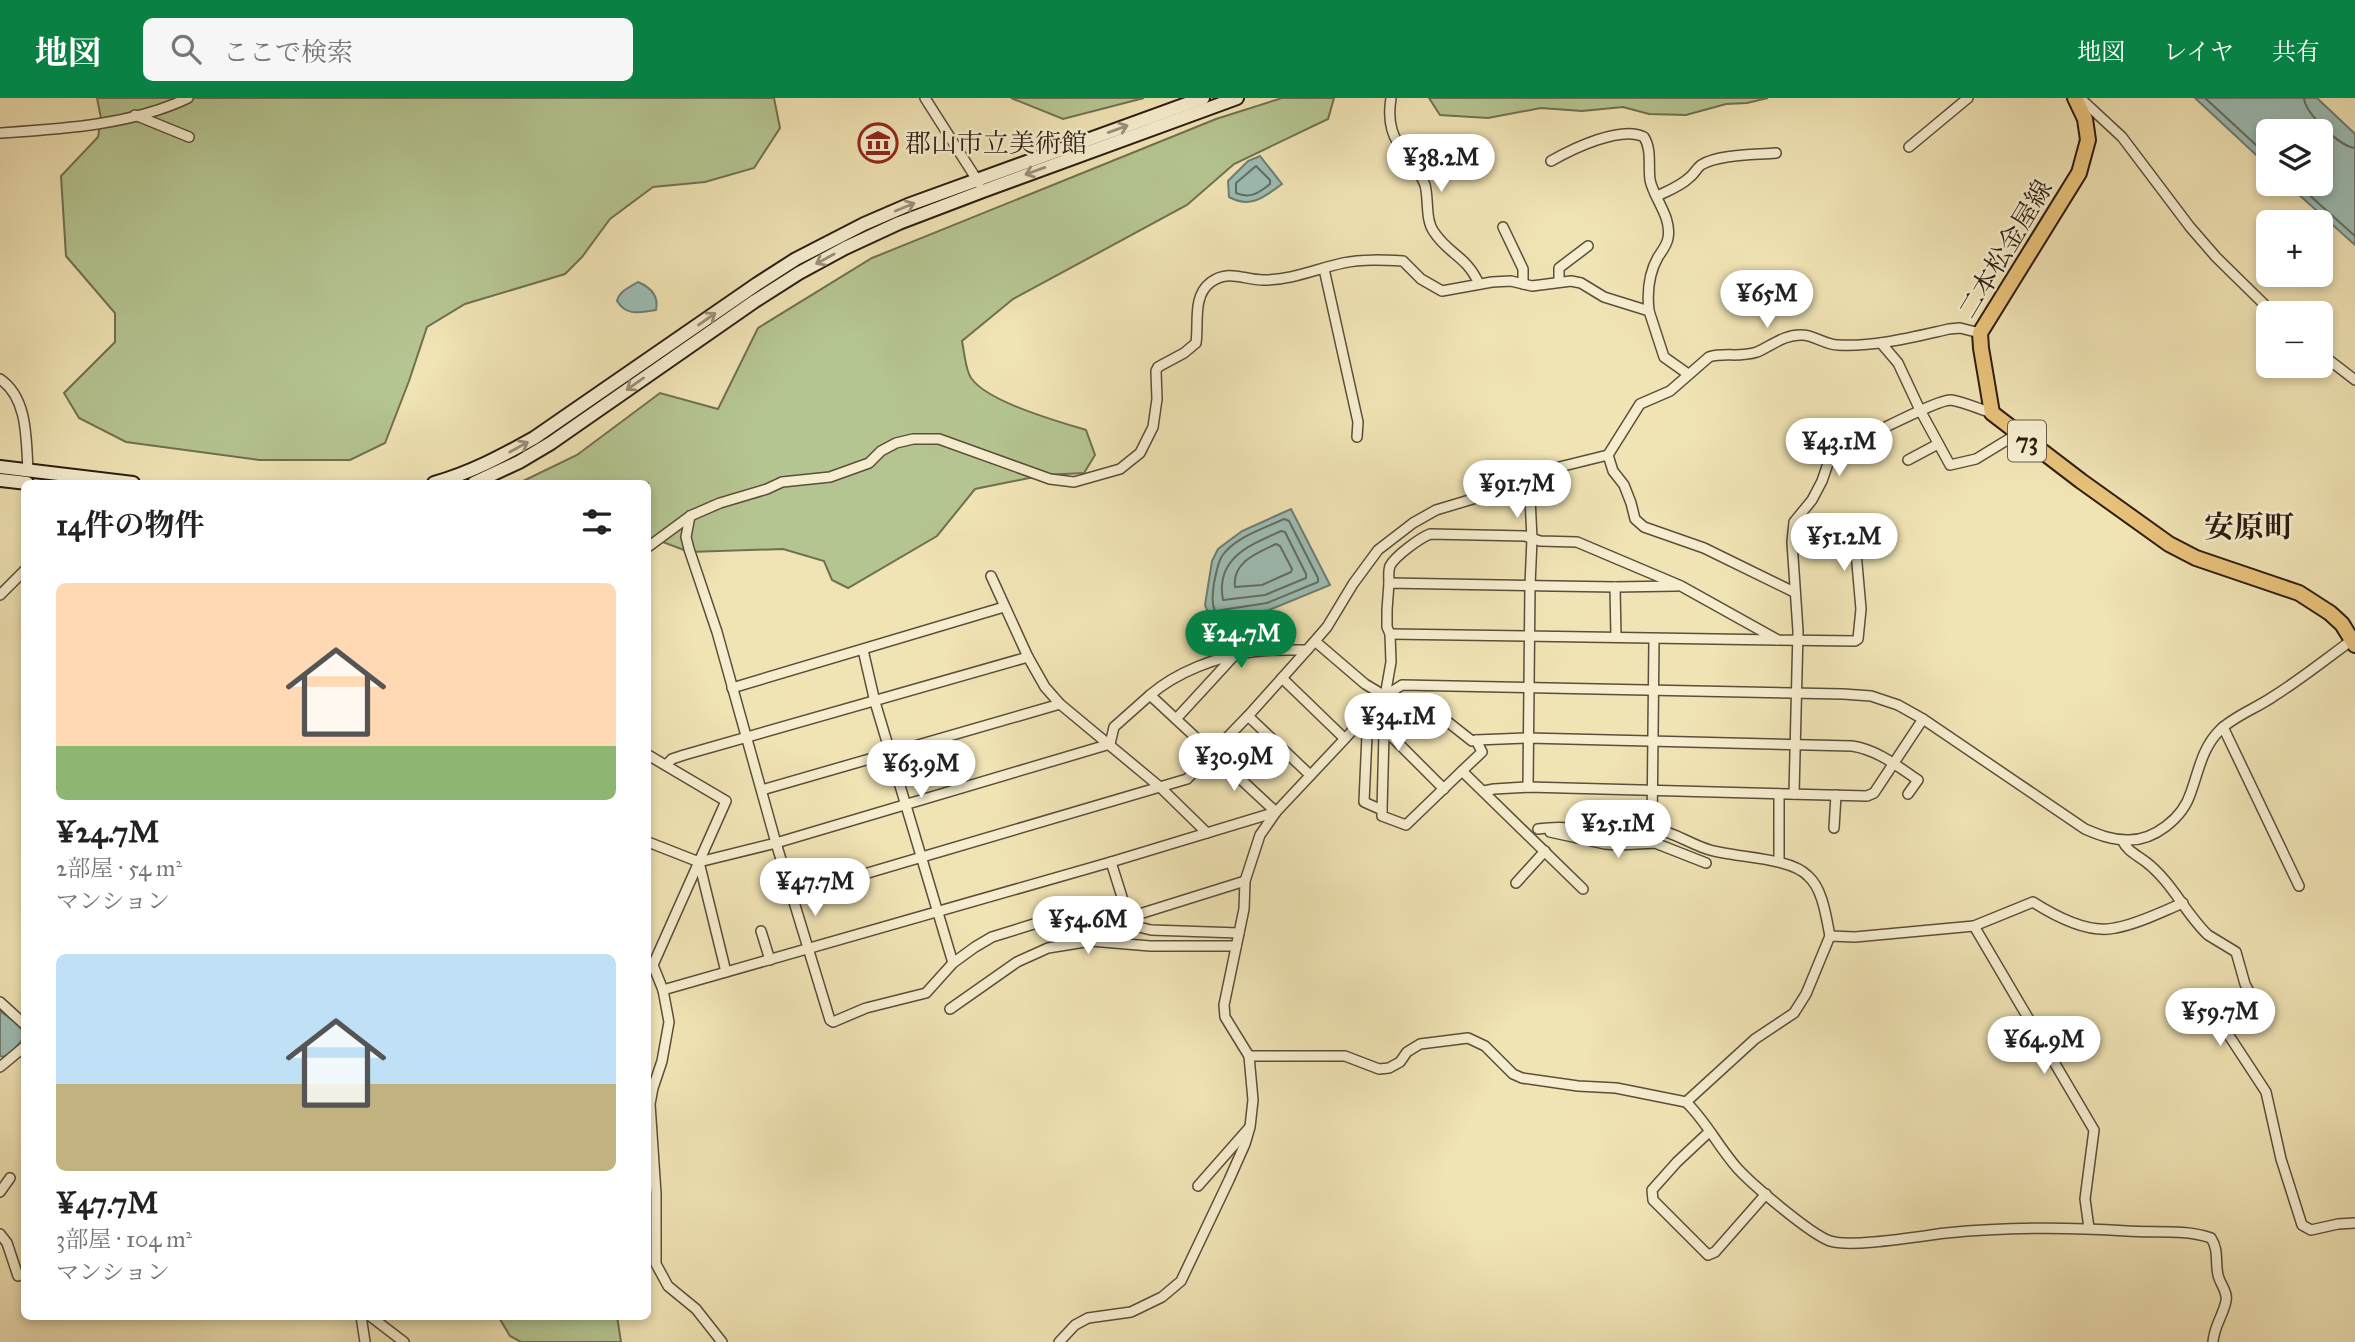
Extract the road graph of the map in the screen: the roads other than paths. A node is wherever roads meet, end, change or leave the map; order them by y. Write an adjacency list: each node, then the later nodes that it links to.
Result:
1 (188, 98): 8 (street)
2 (925, 98): 14 (street)
3 (1203, 98): 14 (street, one-way to 3)
4 (1237, 98): 14 (street, one-way to 14)
5 (1391, 98): 20 (street)
6 (1968, 98): 11 (street)
7 (2078, 98): 22 (street); 24 (main road, 二本松金屋線)
8 (135, 115): 9 (street); 10 (street)
9 (0, 133)
10 (189, 138)
11 (1909, 147)
12 (1776, 153): 15 (street)
13 (1550, 161): 15 (street)
14 (980, 185): 41 (street, one-way to 14); 42 (street, one-way to 42)
15 (1657, 196): 23 (street)
16 (1503, 228): 21 (street)
17 (1588, 246): 19 (street)
18 (1324, 269): 20 (street); 33 (street); 44 (street)
19 (1559, 282): 21 (street); 23 (street)
20 (1479, 284): 21 (street)
21 (1523, 284)
22 (2261, 301)
23 (1649, 311): 27 (street)
24 (1980, 333): 25 (street); 31 (main road, 二本松金屋線 / 73)
25 (1881, 343): 27 (street); 30 (street)
26 (2333, 363): 29 (street)
27 (1688, 374): 35 (street)
28 (0, 379): 38 (street)
29 (2355, 380)
30 (1920, 410): 31 (street); 34 (street); 54 (street)
31 (1992, 413): 32 (main road, 73)
32 (2017, 434): 34 (street); 64 (main road, 73)
33 (1357, 437)
34 (1938, 444): 36 (street)
35 (1608, 455): 54 (street); 63 (street)
36 (1908, 460)
37 (0, 467): 38 (street)
38 (27, 476): 39 (street); 40 (street)
39 (0, 480)
40 (89, 480)
41 (444, 480)
42 (480, 480)
43 (1530, 498): 46 (street)
44 (690, 516): 47 (street); 71 (street)
45 (1881, 524): 62 (street)
46 (1532, 539): 50 (street); 51 (street); 52 (street)
47 (651, 545)
48 (21, 574): 55 (street)
49 (991, 576): 56 (street)
50 (1389, 583): 51 (street); 57 (street)
51 (1530, 585): 53 (street); 58 (street)
52 (1681, 586): 53 (street); 61 (street)
53 (1615, 587): 59 (street)
54 (1794, 592): 62 (street)
55 (0, 596)
56 (1004, 607): 65 (street); 68 (street)
57 (1390, 634): 58 (street); 75 (street)
58 (1530, 636): 59 (street); 70 (street)
59 (1616, 637): 60 (street)
60 (1654, 639): 61 (street); 72 (street)
61 (1779, 640): 62 (street)
62 (1797, 640): 73 (street)
63 (1316, 642): 66 (street); 75 (street)
64 (2354, 642): 82 (street)
65 (863, 650): 71 (street); 76 (street)
66 (1307, 650): 67 (street); 69 (street)
67 (1234, 656): 74 (street); 80 (street)
68 (1028, 657): 76 (street); 77 (street)
69 (1282, 678): 79 (street); 85 (street)
70 (1530, 687): 72 (street); 75 (street); 86 (street)
71 (732, 688): 84 (street)
72 (1653, 689): 73 (street); 88 (street)
73 (1797, 692): 81 (street); 89 (street)
74 (1150, 695): 80 (street); 90 (street)
75 (1385, 696): 78 (street); 83 (street); 87 (street)
76 (875, 702): 84 (street); 91 (street)
77 (1060, 704): 90 (street); 91 (street)
78 (1368, 713): 85 (street); 109 (street)
79 (1248, 716): 92 (street); 97 (street)
80 (1176, 719): 92 (street)
81 (1923, 719): 94 (street); 114 (street)
82 (2223, 727): 114 (street); 125 (street)
83 (1384, 729): 100 (street); 109 (street)
84 (746, 737): 95 (street); 101 (street)
85 (1343, 738): 97 (street)
86 (1528, 738): 87 (street); 88 (street); 98 (street)
87 (1476, 740): 96 (street)
88 (1652, 741): 89 (street); 103 (street)
89 (1796, 743): 94 (street); 105 (street)
90 (1110, 744): 99 (street); 108 (street)
91 (890, 753): 101 (street); 108 (street)
92 (1212, 753): 99 (street); 110 (street)
93 (651, 757): 95 (street)
94 (1892, 762): 106 (street); 107 (street)
95 (666, 765): 120 (street)
96 (1462, 771): 100 (street); 102 (street)
97 (1310, 775): 110 (street)
98 (1528, 787): 102 (street); 103 (street)
99 (1160, 788): 113 (street); 118 (street)
100 (1444, 789): 109 (street)
101 (762, 790): 116 (street)
102 (1484, 791): 117 (street)
103 (1651, 791): 104 (street); 112 (street)
104 (1779, 794): 105 (street); 119 (street)
105 (1794, 794): 107 (street)
106 (1908, 794)
107 (1836, 795): 111 (street)
108 (907, 805): 116 (street); 118 (street)
109 (1382, 810)
110 (1276, 811): 113 (street); 123 (street)
111 (1834, 828)
112 (1652, 829): 119 (street); 122 (street)
113 (1207, 833): 121 (street)
114 (2122, 840): 128 (street)
115 (651, 843): 120 (street)
116 (776, 844): 120 (street); 127 (street)
117 (1545, 851): 124 (street); 126 (street)
118 (922, 856): 127 (street); 129 (street)
119 (1779, 861): 134 (street)
120 (699, 862): 139 (street); 140 (street)
121 (1111, 862): 129 (street); 130 (street)
122 (1706, 863)
123 (1245, 881): 130 (street); 133 (street)
124 (1516, 883)
125 (2300, 886)
126 (1583, 889)
127 (793, 895): 136 (street)
128 (2183, 903): 131 (street); 156 (street)
129 (939, 911): 136 (street); 138 (street)
130 (1133, 921): 133 (street); 138 (street)
131 (1974, 926): 134 (street); 157 (street)
132 (761, 931): 137 (street)
133 (1239, 933): 135 (street)
134 (1830, 936): 148 (street)
135 (1236, 946): 142 (street); 145 (street)
136 (808, 949): 137 (street); 138 (street)
137 (769, 960): 139 (street)
138 (953, 963)
139 (726, 972): 140 (street)
140 (663, 990): 147 (street)
141 (0, 1002): 143 (street)
142 (950, 1009)
143 (21, 1021)
144 (21, 1050): 146 (street)
145 (1249, 1056): 148 (street); 150 (street)
146 (0, 1067)
147 (651, 1099)
148 (1686, 1102): 151 (street)
149 (651, 1119): 164 (street)
150 (1250, 1127): 153 (street); 165 (street)
151 (1709, 1132): 155 (street); 155 (street)
152 (10, 1178): 154 (street)
153 (1198, 1186)
154 (0, 1192)
155 (1766, 1194): 157 (street)
156 (2355, 1223)
157 (2089, 1228): 166 (street)
158 (0, 1234): 159 (street)
159 (18, 1276)
160 (362, 1320): 162 (street)
161 (375, 1320): 163 (street)
162 (365, 1342)
163 (404, 1342)
164 (722, 1342)
165 (1059, 1342)
166 (2213, 1342)

